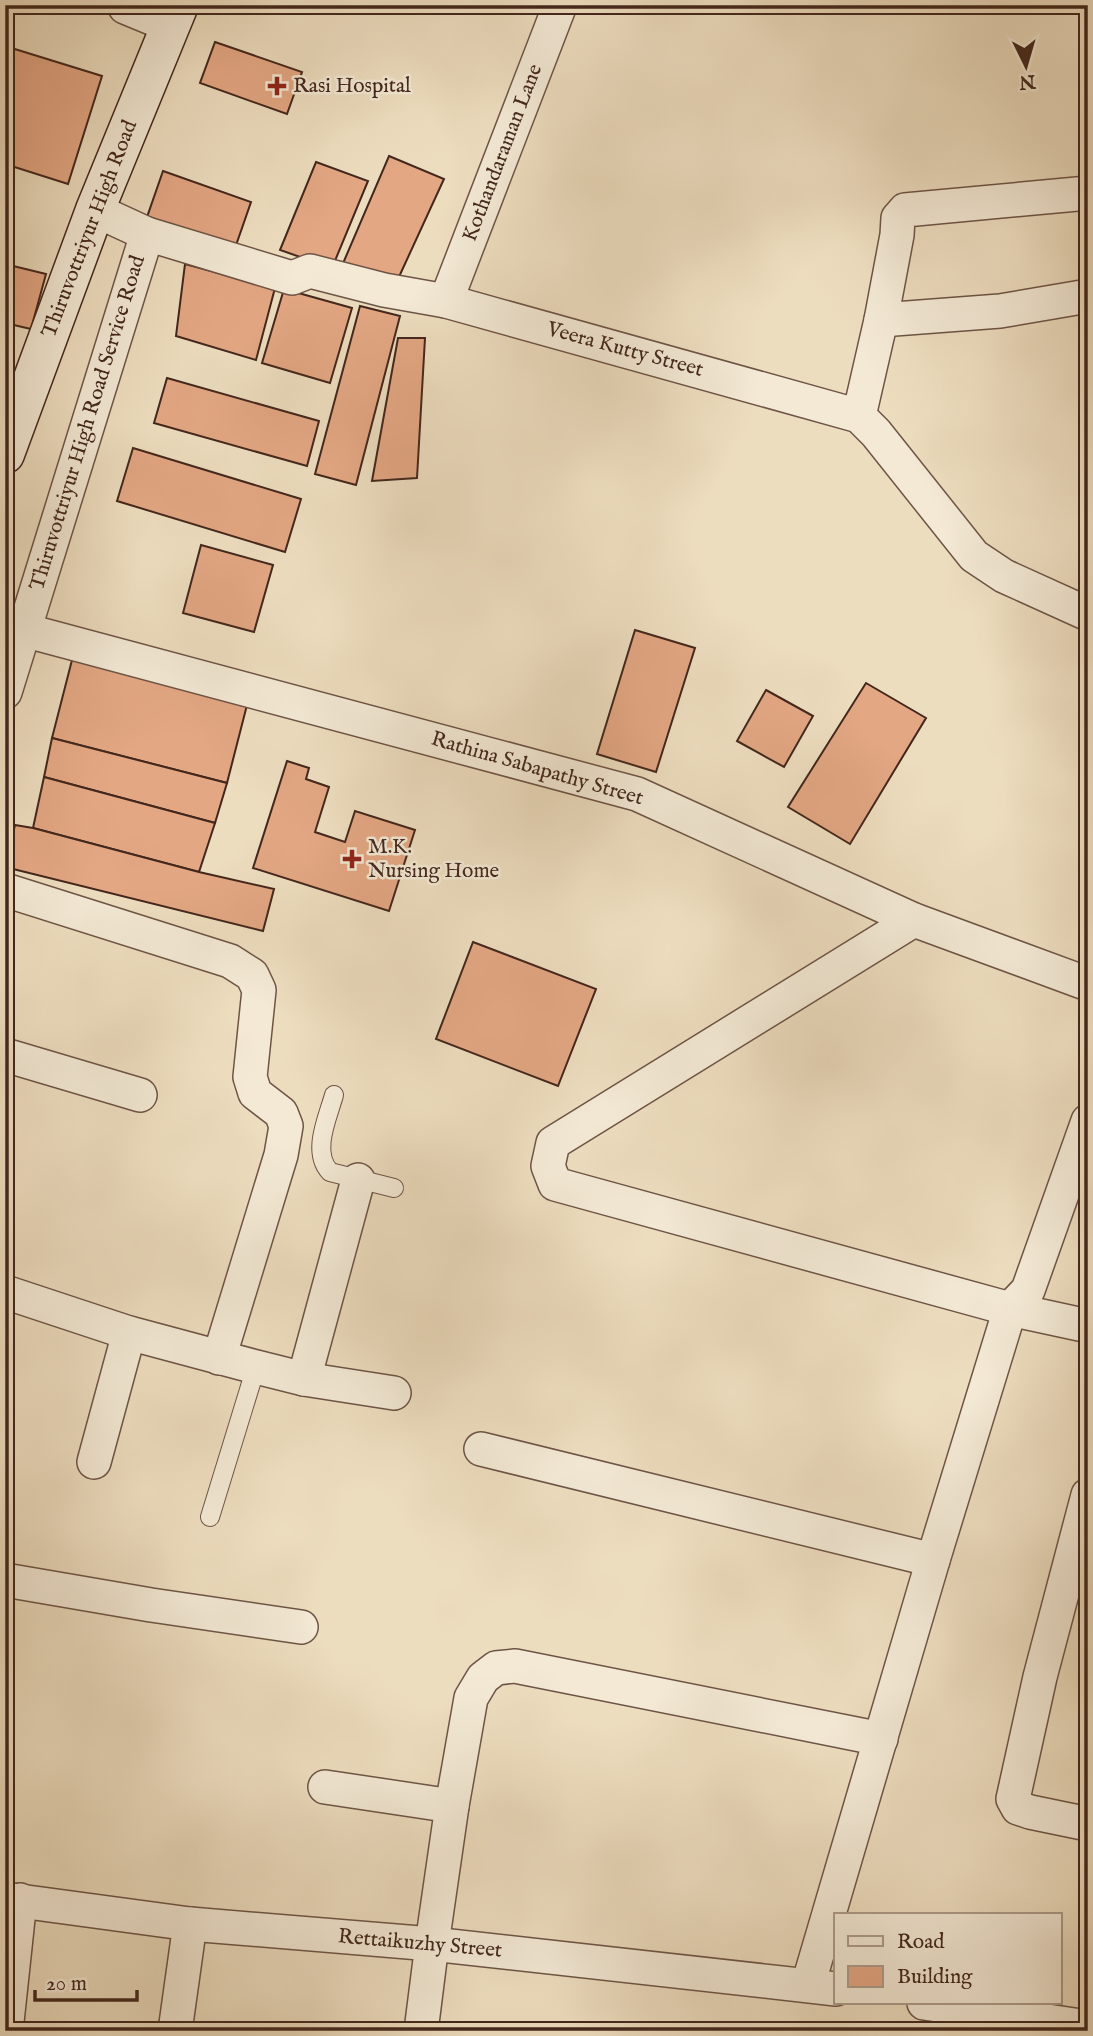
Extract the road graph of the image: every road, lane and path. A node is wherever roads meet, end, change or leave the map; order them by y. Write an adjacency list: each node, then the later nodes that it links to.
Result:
1 (560, 5): 8 (street, Kothandaraman Lane)
2 (116, 6): 3 (street)
3 (175, 16): 5 (main road, Thiruvottriyur High Road)
4 (1088, 193): 9 (street)
5 (95, 210): 6 (street, Veera Kutty Street); 11 (main road, Thiruvottriyur High Road)
6 (147, 234): 8 (street, Veera Kutty Street); 13 (street, Thiruvottriyur High Road Service Road)
7 (1088, 296): 9 (street)
8 (446, 301): 10 (street, Veera Kutty Street)
9 (881, 320): 10 (street)
10 (859, 416): 12 (street)
11 (5, 454)
12 (1088, 614)
13 (15, 627): 14 (street, Thiruvottriyur High Road Service Road); 16 (street, Rathina Sabapathy Street)
14 (5, 692)
15 (5, 890): 28 (street)
16 (914, 920): 17 (street, Rathina Sabapathy Street); 25 (street)
17 (1088, 984)
18 (5, 1055): 19 (street)
19 (140, 1095)
20 (334, 1095): 22 (lane)
21 (1088, 1121): 25 (street)
22 (358, 1180): 23 (lane); 30 (street)
23 (394, 1188)
24 (5, 1293): 27 (street)
25 (1010, 1309): 26 (street); 36 (street)
26 (1088, 1326)
27 (129, 1333): 28 (street); 33 (street)
28 (219, 1358): 29 (street)
29 (256, 1367): 30 (street); 35 (lane)
30 (304, 1379): 31 (street)
31 (394, 1393)
32 (481, 1449): 36 (street)
33 (94, 1462)
34 (1088, 1495): 42 (street)
35 (210, 1517)
36 (933, 1560): 39 (street)
37 (5, 1580): 38 (street)
38 (301, 1627)
39 (881, 1738): 41 (street); 44 (street)
40 (325, 1787): 41 (street)
41 (452, 1806): 47 (street)
42 (1088, 1824)
43 (13, 1900): 45 (street, Rettaikuzhy Street); 51 (street)
44 (840, 1913)
45 (190, 1924): 47 (street, Rettaikuzhy Street); 52 (street)
46 (834, 1936): 48 (street)
47 (432, 1944): 48 (street, Rettaikuzhy Street); 53 (street)
48 (822, 1987)
49 (932, 2004): 50 (street)
50 (1088, 2027)
51 (6, 2031)
52 (175, 2031)
53 (421, 2031)

